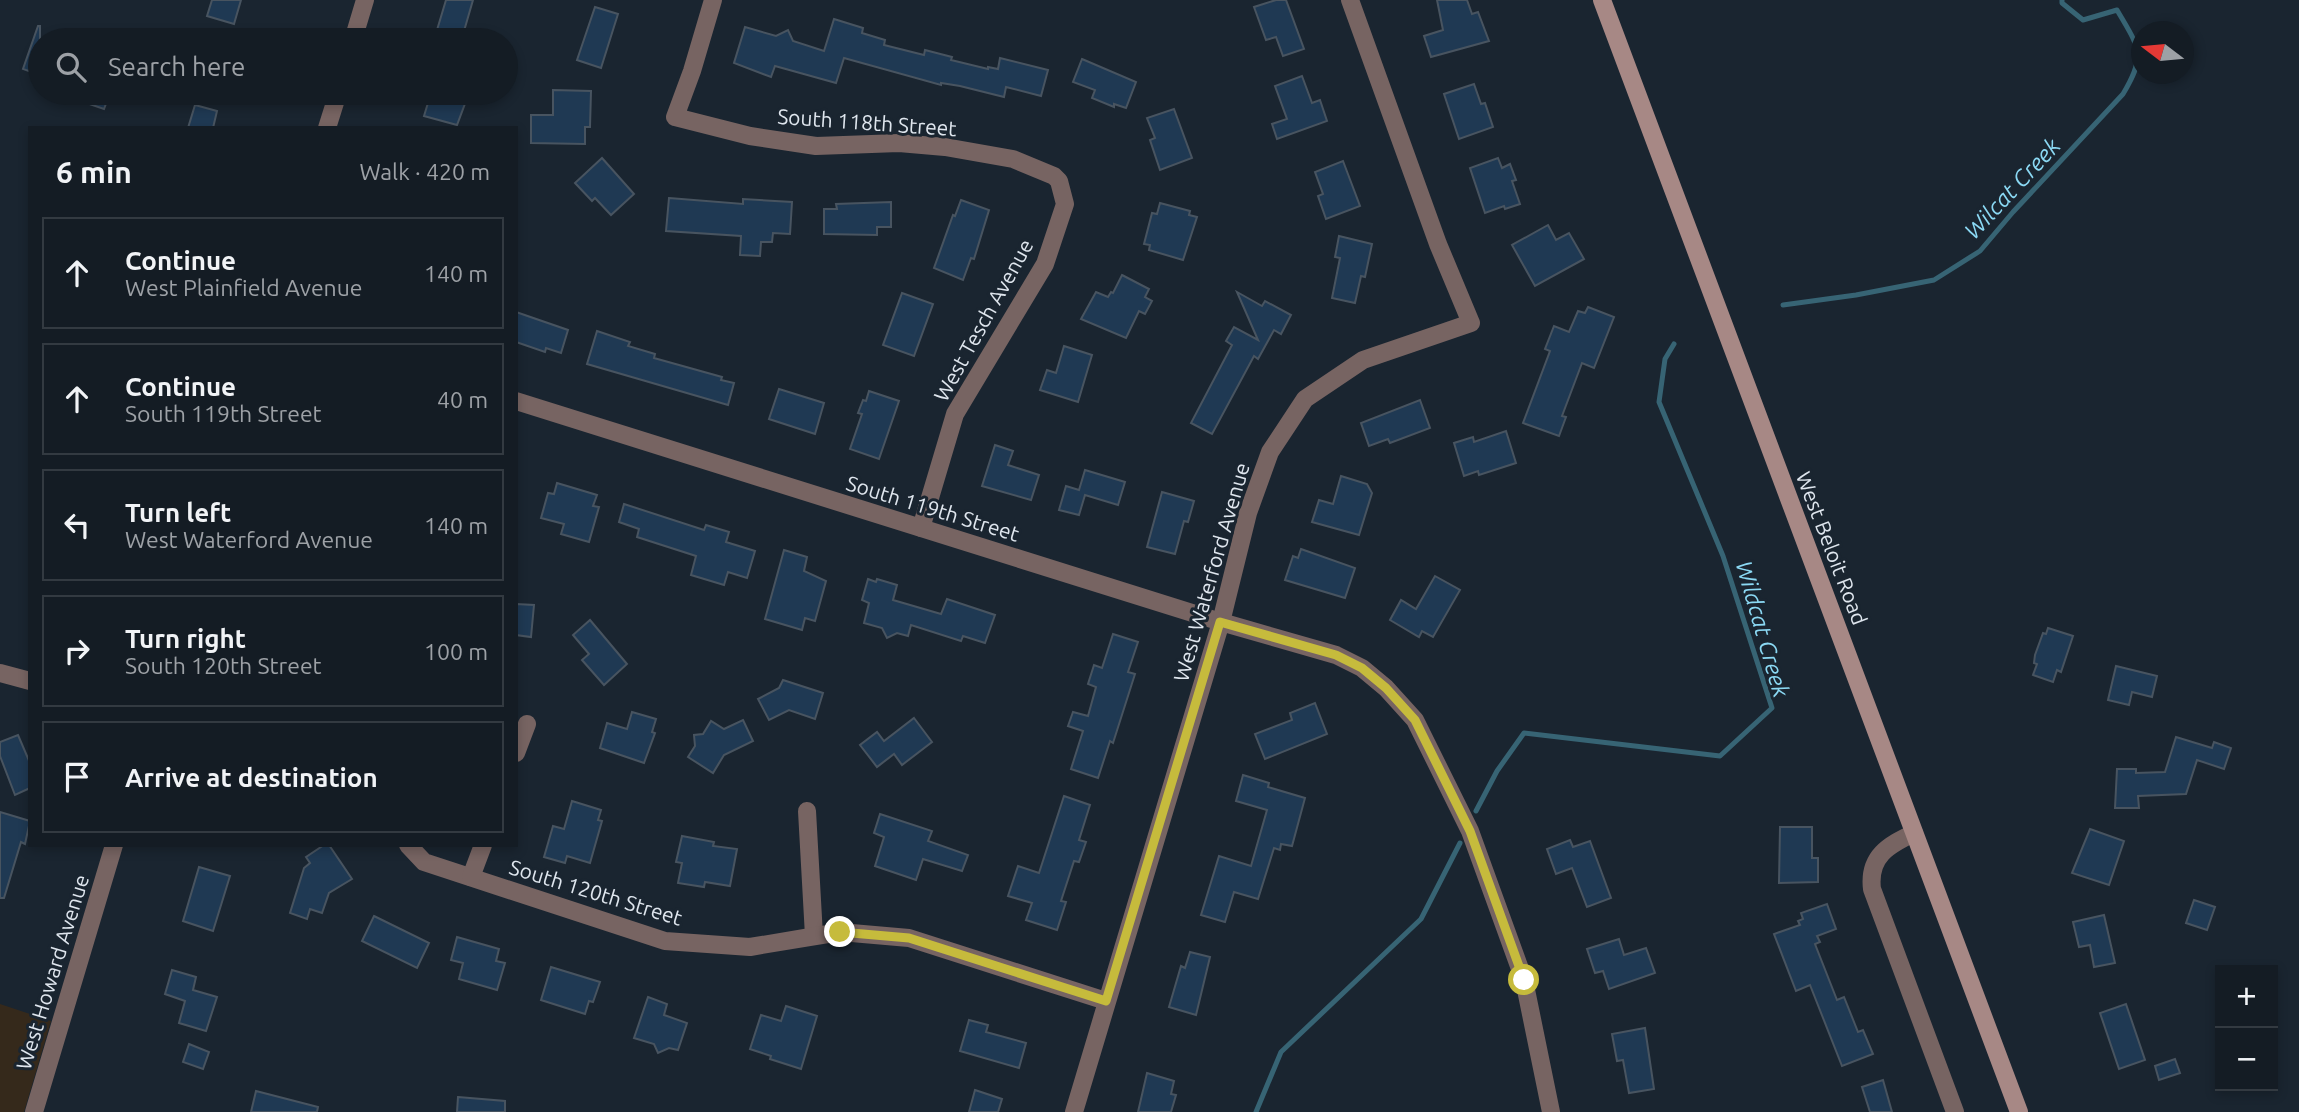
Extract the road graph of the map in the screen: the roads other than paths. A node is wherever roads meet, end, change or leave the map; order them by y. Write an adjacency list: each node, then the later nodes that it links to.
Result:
1 (365, 0): 5 (street)
2 (713, 0): 8 (street, South 118th Street)
3 (1350, 0): 11 (street, West Waterford Avenue)
4 (1602, 0): 17 (main road, West Beloit Road)
5 (357, 28)
6 (334, 105): 7 (street)
7 (328, 126)
8 (1054, 176): 10 (street, West Tesch Avenue)
9 (518, 402): 10 (street, South 119th Street)
10 (921, 528): 11 (street, South 119th Street)
11 (1220, 622): 23 (street, West Waterford Avenue); 26 (street, South 119th Street)
12 (0, 673): 13 (street)
13 (28, 680)
14 (527, 724): 15 (street)
15 (518, 748)
16 (807, 811): 22 (street)
17 (1914, 833): 27 (street); 28 (main road, West Beloit Road)
18 (113, 847): 24 (street, West Howard Avenue)
19 (410, 847): 21 (street, South 120th Street)
20 (482, 847): 21 (street)
21 (471, 877): 22 (street, South 120th Street)
22 (814, 936): 23 (street, South 120th Street)
23 (1106, 1001): 25 (street, West Waterford Avenue)
24 (34, 1112)
25 (1074, 1112)
26 (1551, 1112)
27 (1955, 1112)
28 (2019, 1112)

